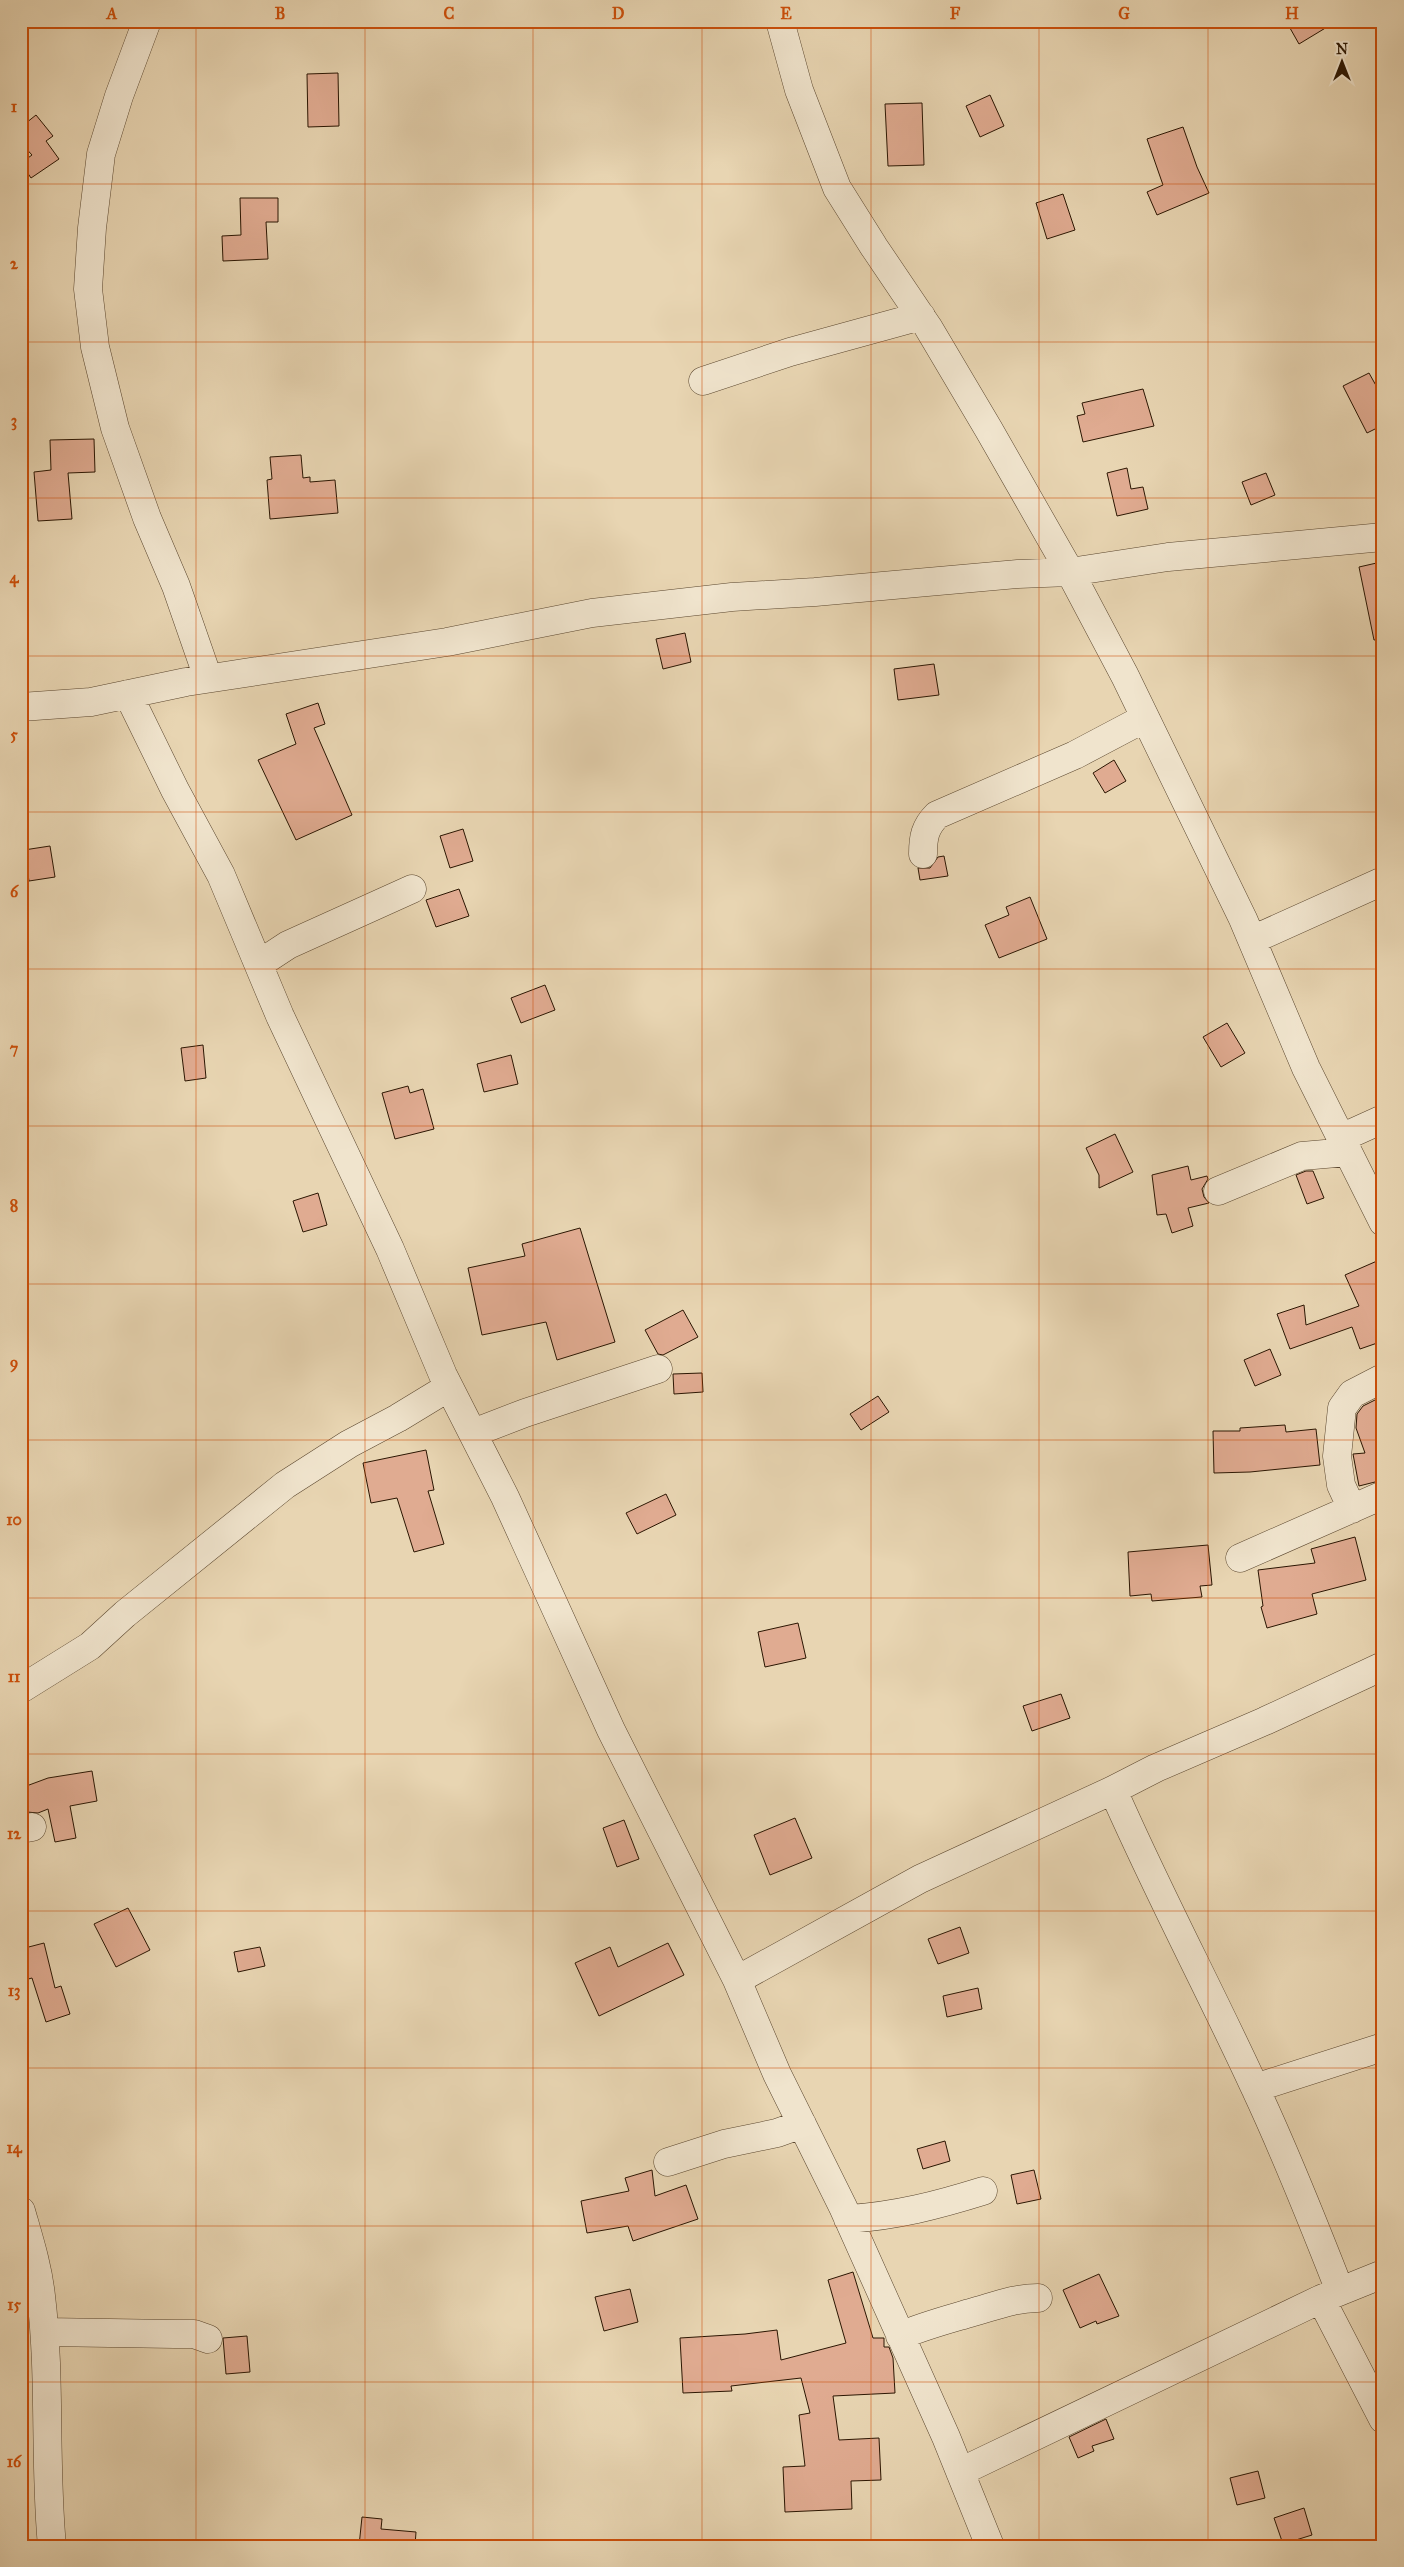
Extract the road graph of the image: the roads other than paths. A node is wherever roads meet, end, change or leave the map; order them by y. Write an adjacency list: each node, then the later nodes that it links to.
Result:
1 (147, 21): 7 (street)
2 (780, 21): 3 (street)
3 (921, 316): 4 (street); 6 (street)
4 (703, 381)
5 (1383, 537): 6 (street)
6 (1070, 572): 7 (street); 10 (street)
7 (208, 678): 8 (street)
8 (128, 694): 9 (street); 15 (street)
9 (21, 707)
10 (1145, 718): 11 (street); 14 (street)
11 (923, 854)
12 (1383, 881): 14 (street)
13 (412, 889): 15 (street)
14 (1252, 940): 17 (street)
15 (259, 964): 22 (street)
16 (1383, 1119): 17 (street)
17 (1344, 1145): 18 (street); 19 (street)
18 (1218, 1191)
19 (1383, 1222)
20 (658, 1369): 23 (street)
21 (1383, 1378): 25 (street)
22 (449, 1387): 23 (street); 28 (street)
23 (472, 1433): 30 (street)
24 (1383, 1495): 25 (street)
25 (1352, 1509): 26 (street)
26 (1240, 1558)
27 (1383, 1666): 29 (street)
28 (21, 1690)
29 (1113, 1790): 30 (street); 32 (street)
30 (737, 1980): 33 (street)
31 (1383, 2047): 32 (street)
32 (1255, 2088): 39 (street)
33 (802, 2124): 34 (street); 37 (street)
34 (668, 2162)
35 (984, 2191): 37 (street)
36 (21, 2211): 41 (street)
37 (848, 2219): 42 (street)
38 (1383, 2274): 39 (street)
39 (1330, 2295): 44 (street); 45 (street)
40 (1038, 2298): 42 (street)
41 (45, 2332): 43 (street); 46 (street)
42 (900, 2336): 45 (street)
43 (208, 2339)
44 (1383, 2419)
45 (960, 2472): 47 (street)
46 (52, 2546)
47 (990, 2546)

